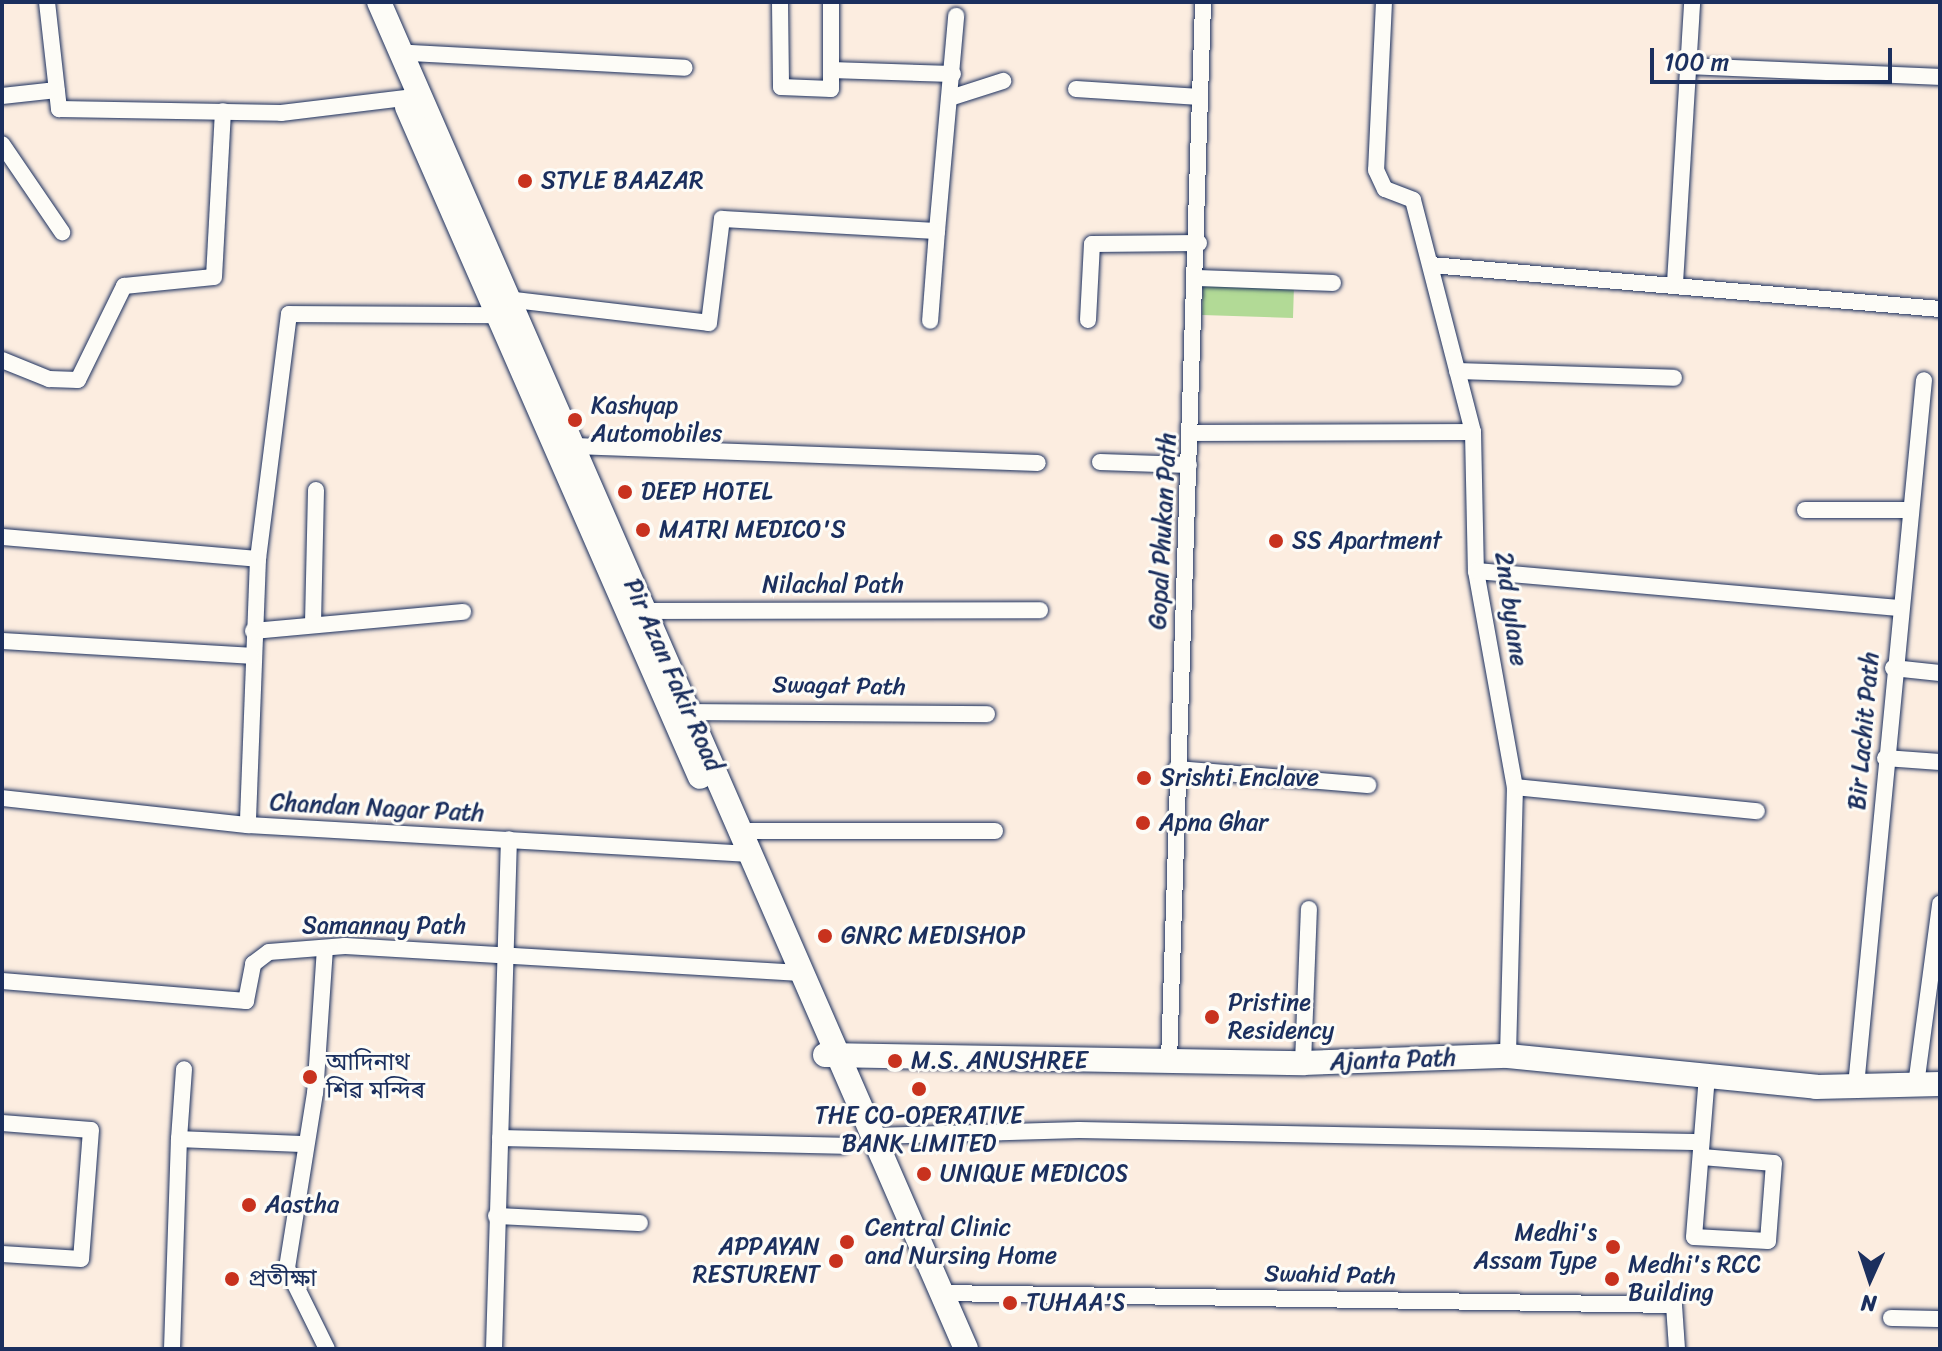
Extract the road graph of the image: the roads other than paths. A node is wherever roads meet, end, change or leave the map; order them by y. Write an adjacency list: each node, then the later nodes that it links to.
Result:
1 (47, 2): 18 (street)
2 (362, 2): 21 (main road, Pir Azan Fakir Road)
3 (379, 2): 21 (main road, Pir Azan Fakir Road)
4 (780, 2): 13 (street)
5 (831, 2): 13 (street)
6 (1203, 2): 20 (street, Gopal Phukan Path)
7 (1384, 2): 28 (street, 2nd bylane)
8 (1692, 2): 11 (street)
9 (956, 16): 14 (street)
10 (411, 53): 12 (street)
11 (1689, 66): 15 (street); 31 (street)
12 (685, 68)
13 (831, 70): 14 (street)
14 (953, 74): 22 (street)
15 (1940, 77)
16 (1003, 81): 22 (street)
17 (1076, 89): 20 (street)
18 (57, 90): 19 (street); 23 (street)
19 (2, 96)
20 (1200, 97): 27 (street, Gopal Phukan Path)
21 (412, 98): 23 (street); 32 (main road, Pir Azan Fakir Road)
22 (950, 98): 25 (street)
23 (223, 111): 36 (street)
24 (2, 144): 26 (street)
25 (937, 231): 32 (street); 35 (street)
26 (62, 232)
27 (1199, 243): 29 (street, Gopal Phukan Path); 34 (street)
28 (1431, 265): 31 (street); 37 (street, 2nd bylane)
29 (1199, 278): 30 (street); 41 (street, Gopal Phukan Path)
30 (1333, 283)
31 (1675, 283): 33 (street)
32 (506, 308): 42 (main road, Pir Azan Fakir Road); 50 (street)
33 (1940, 309)
34 (1088, 320)
35 (930, 321)
36 (2, 360)
37 (1457, 371): 38 (street); 40 (street, 2nd bylane)
38 (1674, 378)
39 (1924, 380): 48 (street, Bir Lachit Path)
40 (1473, 432): 41 (street); 51 (street, 2nd bylane)
41 (1192, 433): 45 (street, Gopal Phukan Path)
42 (565, 449): 44 (street); 54 (main road, Pir Azan Fakir Road)
43 (1100, 462): 45 (street)
44 (1038, 463)
45 (1189, 465): 66 (street, Gopal Phukan Path)
46 (316, 490): 56 (street)
47 (1805, 510): 48 (street)
48 (1907, 510): 52 (street, Bir Lachit Path)
49 (2, 537): 50 (street)
50 (258, 559): 57 (street)
51 (1476, 571): 52 (street); 68 (street, 2nd bylane)
52 (1899, 608): 60 (street, Bir Lachit Path)
53 (1040, 610): 54 (street, Nilachal Path)
54 (635, 611): 62 (main road, Pir Azan Fakir Road); 74 (main road, Pir Azan Fakir Road)
55 (463, 612): 56 (street)
56 (313, 623): 57 (street)
57 (253, 631): 59 (street)
58 (2, 641): 59 (street)
59 (251, 656): 71 (street)
60 (1893, 668): 61 (street); 64 (street, Bir Lachit Path)
61 (1940, 673)
62 (689, 712): 63 (street, Swagat Path); 74 (main road, Pir Azan Fakir Road)
63 (987, 714)
64 (1885, 758): 65 (street); 88 (street, Bir Lachit Path)
65 (1940, 762)
66 (1176, 769): 67 (street); 83 (street, Gopal Phukan Path)
67 (1368, 785)
68 (1515, 787): 70 (street); 82 (street, 2nd bylane)
69 (2, 798): 71 (street, Chandan Nagar Path)
70 (1757, 811)
71 (248, 825): 73 (street, Chandan Nagar Path)
72 (995, 831): 74 (street, Chandan Nagar Path)
73 (509, 839): 74 (street, Chandan Nagar Path); 78 (street)
74 (742, 847): 79 (main road, Pir Azan Fakir Road)
75 (1940, 904): 87 (street)
76 (1309, 909): 84 (street)
77 (325, 948): 78 (street, Samannay Path); 80 (street, Samannay Path); 93 (street)
78 (510, 951): 79 (street, Samannay Path); 91 (street)
79 (793, 972): 81 (main road, Pir Azan Fakir Road)
80 (2, 981)
81 (834, 1056): 83 (main road, Ajanta Path); 90 (main road, Pir Azan Fakir Road); 105 (main road, Pir Azan Fakir Road)
82 (1508, 1056): 84 (main road, Ajanta Path); 86 (main road, Ajanta Path)
83 (1169, 1062): 84 (main road, Ajanta Path)
84 (1303, 1063)
85 (184, 1069): 92 (street)
86 (1707, 1076): 88 (main road, Ajanta Path); 95 (street)
87 (1928, 1084): 88 (main road, Ajanta Path)
88 (1856, 1086)
89 (2, 1123): 98 (street)
90 (873, 1136): 95 (street); 99 (main road, Pir Azan Fakir Road)
91 (500, 1138): 94 (street); 96 (street)
92 (179, 1139): 93 (street); 102 (street)
93 (306, 1144): 103 (street)
94 (842, 1146)
95 (1698, 1149): 95 (street)
96 (496, 1216): 97 (street); 104 (street)
97 (640, 1223)
98 (2, 1254)
99 (941, 1293): 106 (main road, Pir Azan Fakir Road); 107 (street, Swahid Path)
100 (1891, 1318): 101 (street)
101 (1940, 1319)
102 (172, 1349)
103 (327, 1349)
104 (494, 1349)
105 (949, 1349)
106 (966, 1349)
107 (1677, 1349)

